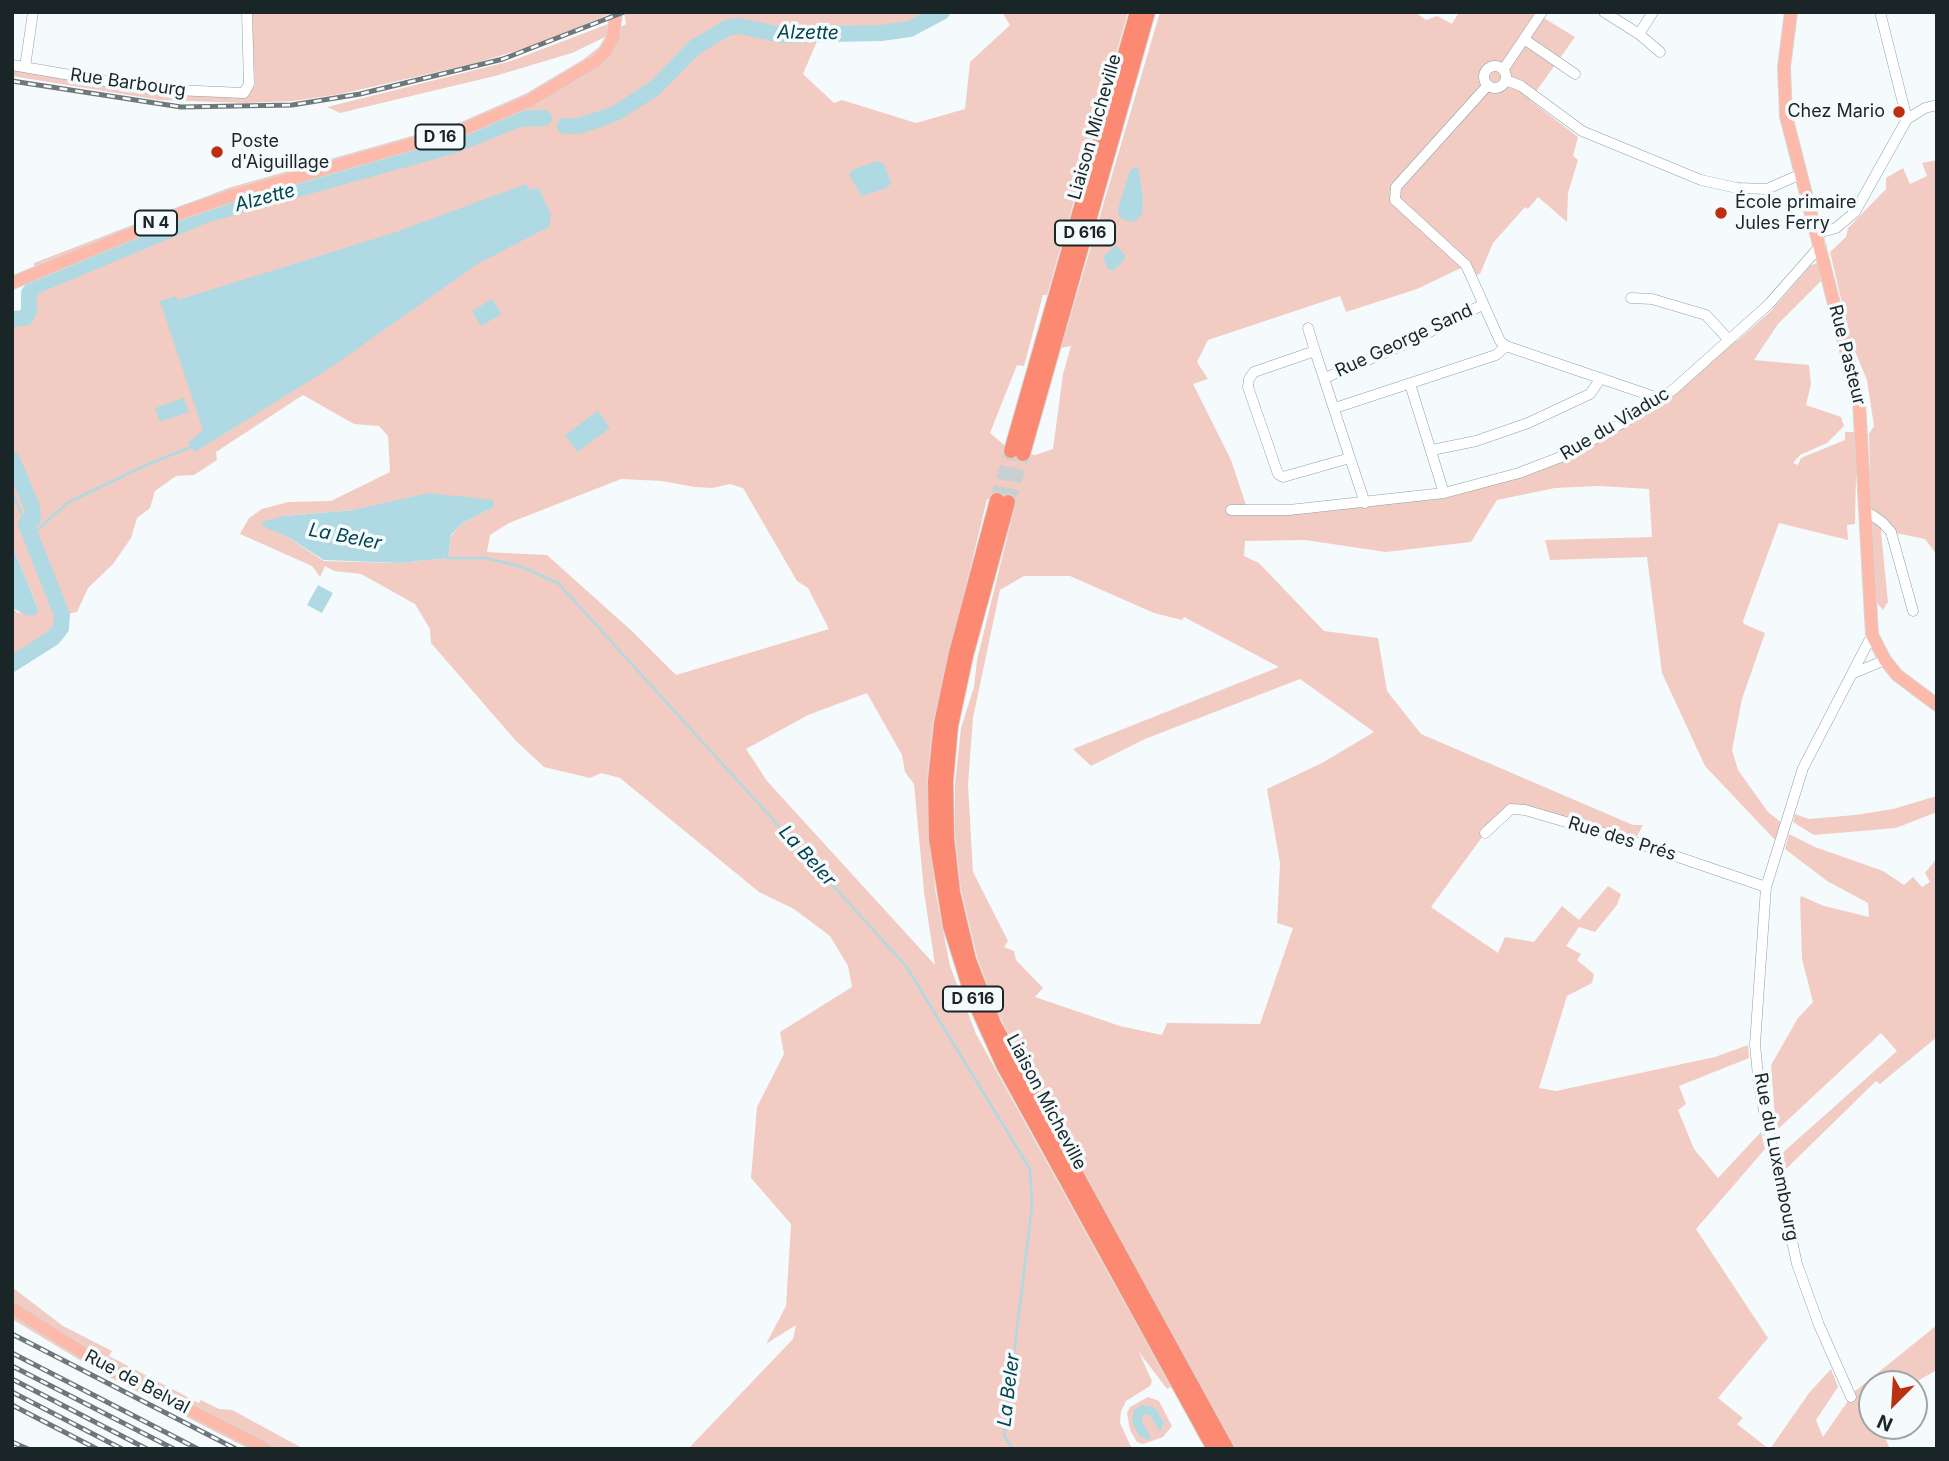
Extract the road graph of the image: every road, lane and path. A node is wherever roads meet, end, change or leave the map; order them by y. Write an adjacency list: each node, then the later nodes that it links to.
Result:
1 (33, 12): 15 (street)
2 (247, 12): 15 (street, Rue Barbourg)
3 (616, 12): 22 (main road, D 16)
4 (1137, 12): 5 (highway, Liaison Micheville / D 616)
5 (1148, 12)
6 (1542, 12): 12 (street)
7 (1604, 12): 11 (street)
8 (1653, 12): 11 (street)
9 (1791, 12): 21 (main road, Rue Pasteur)
10 (1880, 12): 20 (street)
11 (1639, 34): 13 (street)
12 (1524, 39): 16 (street); 17 (street)
13 (1660, 52)
14 (12, 65): 15 (street, Rue Barbourg)
15 (25, 67)
16 (1575, 74)
17 (1504, 75): 18 (street); 18 (street); 21 (street)
18 (1488, 85): 26 (street)
19 (1936, 104): 20 (street)
20 (1907, 119): 23 (street)
21 (1801, 174): 23 (main road, Rue Pasteur)
22 (280, 183): 24 (main road, N 4)
23 (1819, 239): 28 (street, Rue du Viaduc); 41 (main road, Rue Pasteur)
24 (12, 283)
25 (1631, 298): 28 (street)
26 (1482, 305): 29 (street); 31 (street, Rue George Sand)
27 (1308, 328): 30 (street, Rue George Sand)
28 (1728, 339): 34 (street, Rue du Viaduc)
29 (1506, 346): 32 (street); 33 (street)
30 (1315, 351): 31 (street, Rue George Sand); 37 (street, Rue George Sand)
31 (1325, 378): 35 (street, Rue George Sand)
32 (1601, 378): 34 (street); 36 (street)
33 (1410, 384): 35 (street); 36 (street)
34 (1661, 399): 38 (street, Rue du Viaduc)
35 (1335, 408): 37 (street, Rue George Sand)
36 (1432, 450): 38 (street)
37 (1350, 458): 39 (street, Rue George Sand)
38 (1444, 493): 39 (street, Rue du Viaduc)
39 (1365, 503): 40 (street, Rue du Viaduc)
40 (1231, 510)
41 (1865, 515): 42 (street); 43 (main road, Rue Pasteur)
42 (1913, 611)
43 (1872, 635): 44 (main road, Rue Pasteur); 45 (street, Rue du Luxembourg)
44 (1885, 660): 45 (street); 46 (main road, Rue Pasteur)
45 (1854, 673): 48 (street, Rue du Luxembourg)
46 (1937, 705)
47 (1485, 833): 48 (street, Rue des Prés)
48 (1766, 887): 50 (street, Rue du Luxembourg)
49 (12, 1308): 51 (main road, Rue de Belval)
50 (1851, 1397)
51 (266, 1449)
52 (1214, 1449): 53 (highway, Liaison Micheville / D 616)
53 (1227, 1449)

